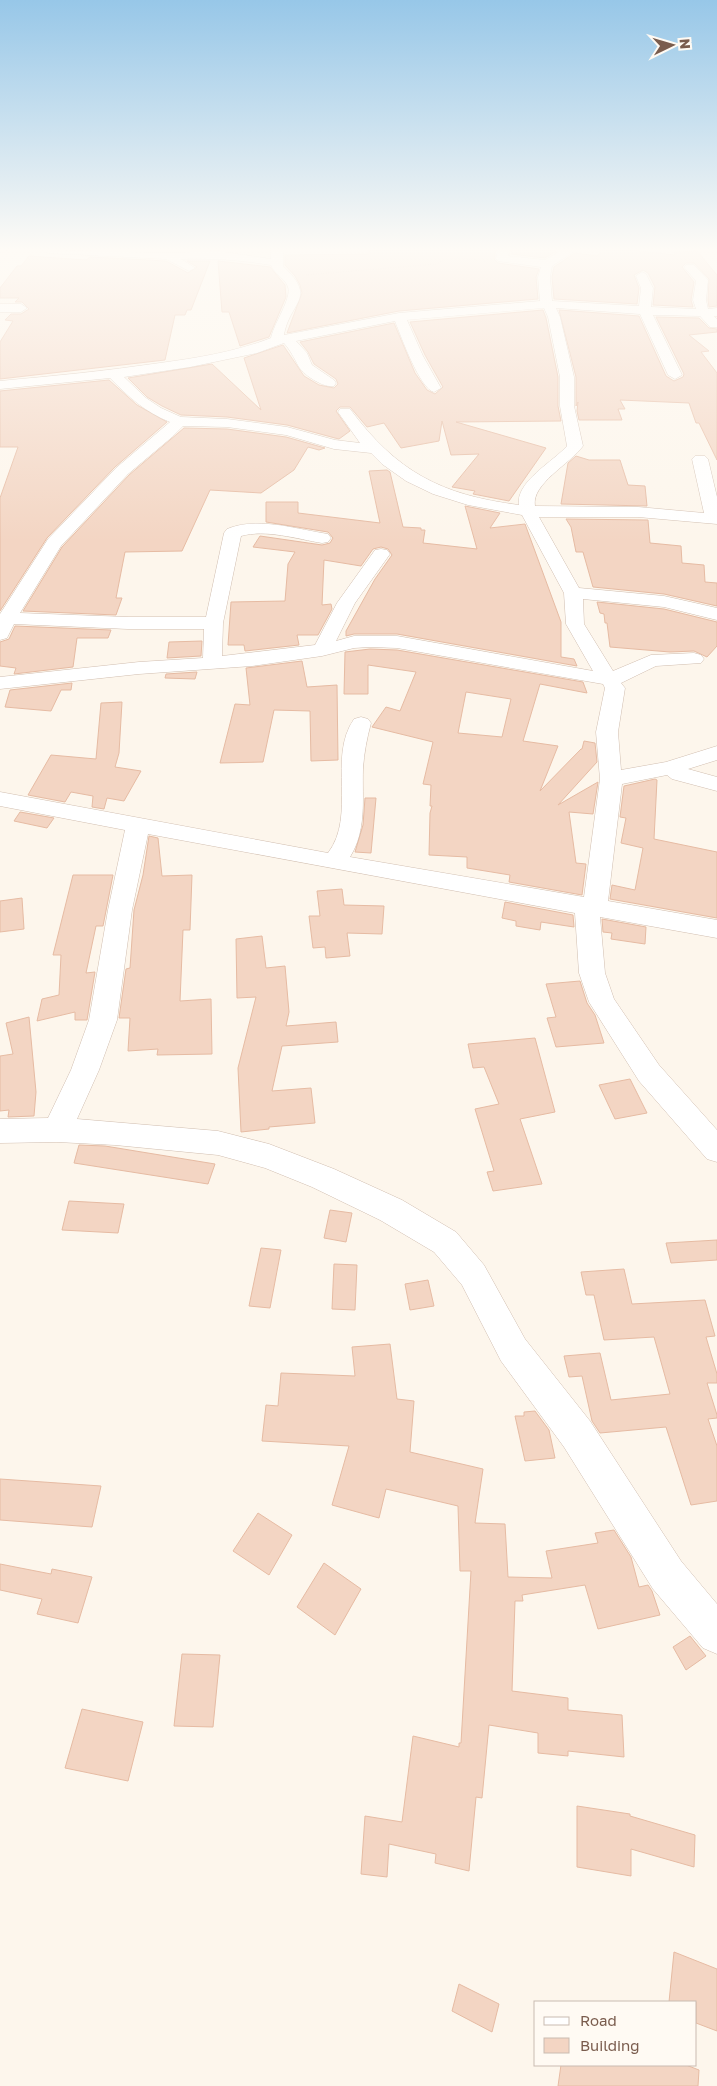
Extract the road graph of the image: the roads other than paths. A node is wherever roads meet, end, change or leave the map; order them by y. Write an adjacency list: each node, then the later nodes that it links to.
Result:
1 (259, 347): 6 (street)
2 (293, 347): 8 (street)
3 (412, 347): 10 (street)
4 (561, 347): 15 (street)
5 (662, 347): 7 (street)
6 (113, 374): 9 (street); 12 (street)
7 (675, 376)
8 (328, 383)
9 (0, 385)
10 (434, 388)
11 (345, 412): 13 (street)
12 (179, 421): 13 (street); 22 (street)
13 (373, 449): 15 (street)
14 (700, 459): 16 (street)
15 (528, 511): 16 (street); 19 (street)
16 (716, 519)
17 (322, 538): 21 (street)
18 (381, 554): 23 (street)
19 (573, 593): 20 (street); 26 (street)
20 (717, 614)
21 (214, 623): 22 (street); 25 (street)
22 (3, 626)
23 (322, 650): 25 (street); 26 (street)
24 (694, 659): 26 (street)
25 (212, 664): 27 (street)
26 (611, 680): 31 (street)
27 (0, 683)
28 (361, 724): 35 (street)
29 (717, 753): 30 (street)
30 (670, 768): 31 (street); 32 (street)
31 (611, 779): 36 (street)
32 (717, 784)
33 (0, 799): 34 (street)
34 (138, 825): 35 (street); 38 (street)
35 (334, 862): 36 (street)
36 (591, 908): 37 (street); 40 (street)
37 (717, 929)
38 (57, 1130): 39 (street); 41 (street)
39 (0, 1131)
40 (717, 1150)
41 (717, 1634)

